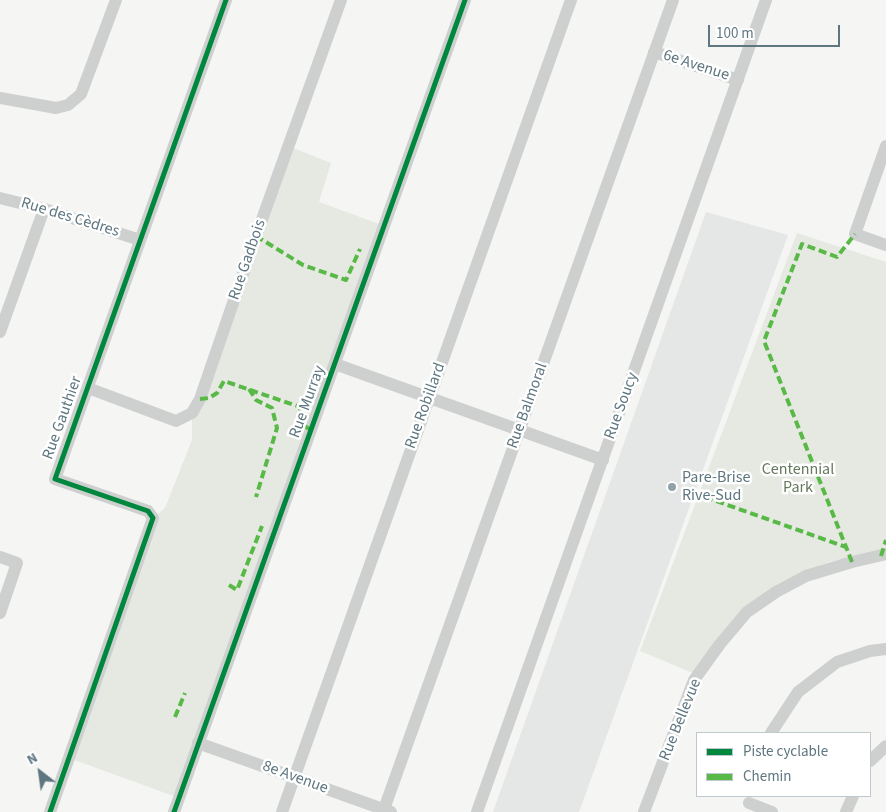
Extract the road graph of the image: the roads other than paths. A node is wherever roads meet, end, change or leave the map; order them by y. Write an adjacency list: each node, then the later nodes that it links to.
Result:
1 (116, 0): 10 (street)
2 (226, 0): 14 (street, Rue Gauthier)
3 (341, 0): 19 (street, Rue Gadbois)
4 (465, 0): 18 (street, Rue Murray)
5 (571, 0): 20 (street, Rue Robillard)
6 (673, 0): 8 (street, Rue Balmoral)
7 (766, 0): 9 (street, Rue Soucy)
8 (654, 52): 9 (street, 6e Avenue); 21 (street, Rue Balmoral)
9 (738, 80): 22 (street, Rue Soucy)
10 (0, 98)
11 (886, 146): 15 (street)
12 (0, 198): 13 (street, Rue des Cèdres)
13 (44, 209): 14 (street, Rue des Cèdres); 16 (street)
14 (140, 240): 19 (street, Rue Gauthier)
15 (886, 245)
16 (4, 306): 17 (street)
17 (0, 332)
18 (335, 364): 20 (street); 28 (street, Rue Murray)
19 (88, 388): 35 (street, Rue Gauthier)
20 (429, 398): 21 (street); 31 (street, Rue Robillard)
21 (519, 430): 22 (street); 34 (street, Rue Balmoral)
22 (603, 460): 38 (street, Rue Soucy)
23 (886, 554): 39 (street, Rue Bellevue)
24 (0, 557): 25 (street)
25 (0, 613)
26 (886, 649): 27 (street)
27 (772, 732)
28 (198, 744): 31 (street, 8e Avenue); 36 (street, Rue Murray)
29 (886, 746): 30 (street)
30 (871, 760)
31 (294, 777): 34 (street, 8e Avenue); 37 (street, Rue Robillard)
32 (853, 797): 41 (street)
33 (748, 803): 40 (street)
34 (386, 811)
35 (50, 812)
36 (174, 812)
37 (282, 812)
38 (477, 812)
39 (644, 812)
40 (772, 812)
41 (846, 812)

